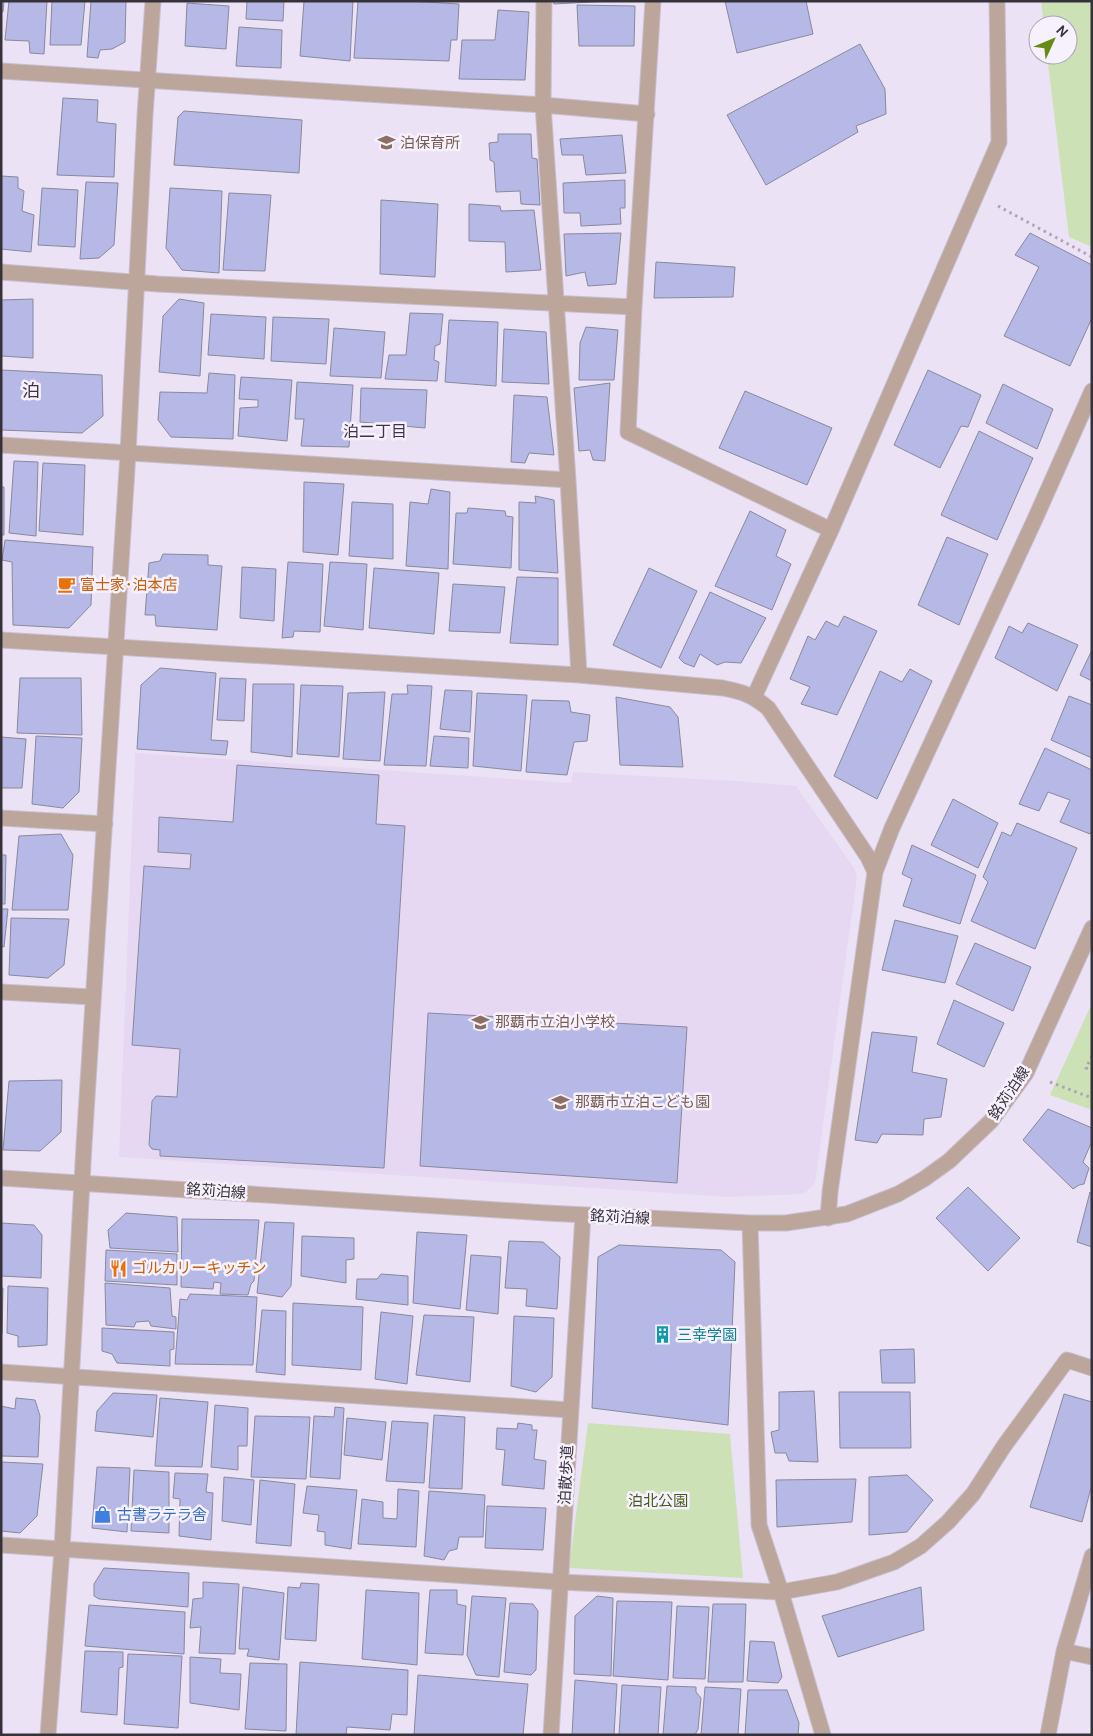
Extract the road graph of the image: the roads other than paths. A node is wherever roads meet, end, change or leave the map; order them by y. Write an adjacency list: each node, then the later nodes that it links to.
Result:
1 (153, 1): 6 (street)
2 (544, 1): 7 (street)
3 (653, 1): 8 (street)
4 (997, 1): 17 (street)
5 (1, 71): 6 (street)
6 (148, 81): 7 (street); 10 (street)
7 (543, 105): 8 (street); 11 (street)
8 (647, 114): 12 (street)
9 (1, 272): 10 (street)
10 (137, 282): 11 (street); 15 (street)
11 (557, 304): 12 (street); 16 (street)
12 (634, 308): 17 (street)
13 (1092, 391): 24 (street)
14 (1, 445): 15 (street)
15 (128, 453): 16 (street); 19 (street)
16 (568, 480): 20 (street)
17 (831, 530): 21 (street)
18 (1, 640): 19 (street)
19 (116, 647): 20 (street); 23 (street)
20 (579, 675): 21 (street)
21 (754, 697): 24 (street)
22 (1, 818): 23 (street)
23 (105, 824): 27 (street)
24 (875, 872): 31 (street)
25 (1092, 928): 31 (street, 銘苅泊線)
26 (1, 992): 27 (street)
27 (93, 997): 29 (street)
28 (1, 1178): 29 (street, 銘苅泊線)
29 (82, 1183): 30 (street, 銘苅泊線); 35 (street)
30 (583, 1215): 32 (street, 銘苅泊線); 36 (street, 泊散歩道)
31 (828, 1218): 32 (street, 銘苅泊線)
32 (750, 1223): 41 (street)
33 (1092, 1368): 41 (street)
34 (1, 1372): 35 (street)
35 (72, 1377): 36 (street); 38 (street)
36 (570, 1410): 40 (street, 泊散歩道)
37 (1, 1545): 38 (street)
38 (62, 1549): 40 (street); 44 (street)
39 (1092, 1556): 42 (street)
40 (560, 1582): 41 (street); 45 (street, 泊散歩道)
41 (782, 1592): 46 (street)
42 (1064, 1651): 43 (street); 47 (street)
43 (1092, 1657)
44 (48, 1735)
45 (550, 1735)
46 (823, 1735)
47 (1048, 1735)

